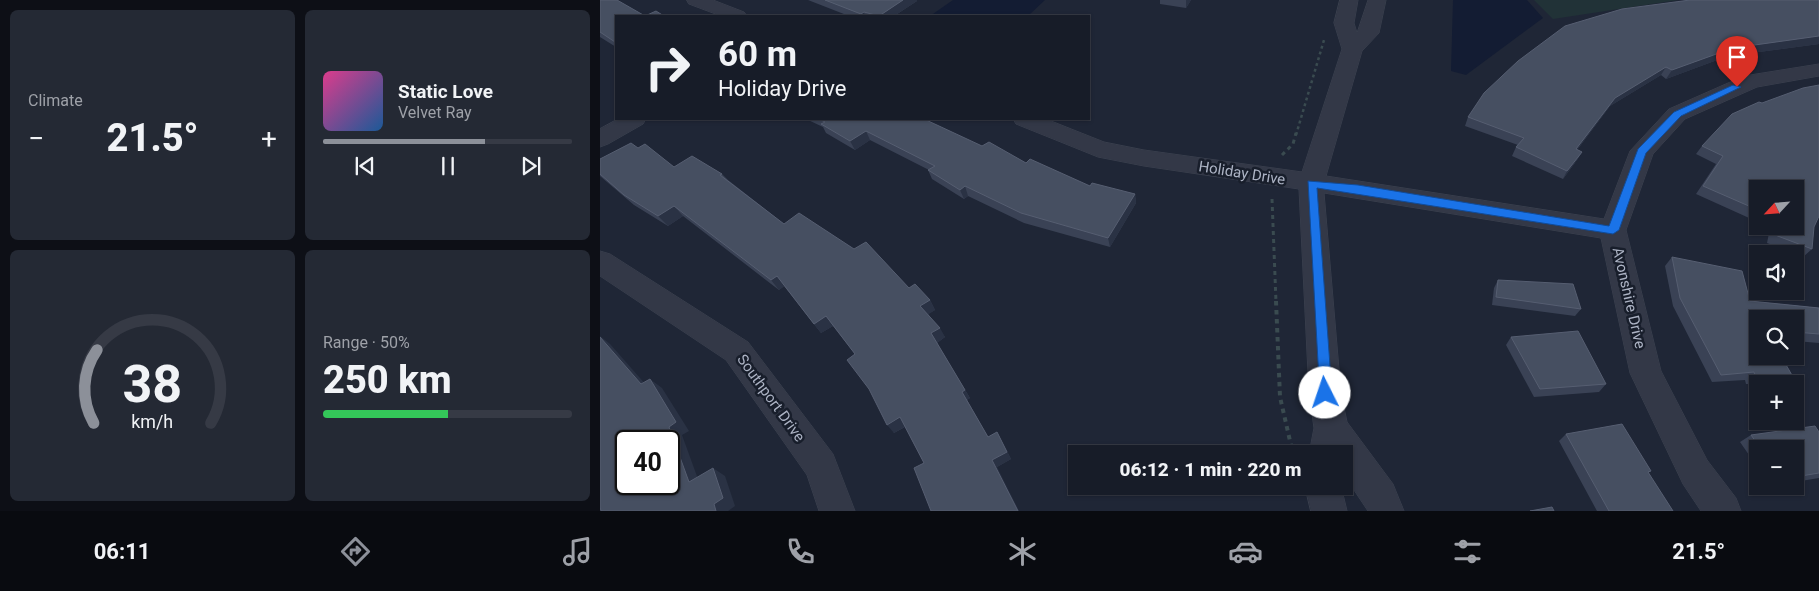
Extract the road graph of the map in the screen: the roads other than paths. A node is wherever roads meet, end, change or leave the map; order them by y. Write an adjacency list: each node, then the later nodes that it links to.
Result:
1 (696, 0): 4 (street)
2 (1349, 0): 5 (street)
3 (1377, 0): 5 (street)
4 (734, 15)
5 (1352, 49): 10 (street)
6 (1819, 70): 11 (street, Avonshire Drive)
7 (633, 120): 9 (street)
8 (1027, 120): 10 (street, Holiday Drive)
9 (600, 139)
10 (1312, 184): 11 (street, Holiday Drive); 13 (street)
11 (1613, 230): 18 (street, Avonshire Drive)
12 (600, 262): 15 (street, Southport Drive)
13 (1328, 441): 17 (street)
14 (1325, 495): 16 (street)
15 (837, 511)
16 (1329, 511)
17 (1386, 511)
18 (1723, 511)

